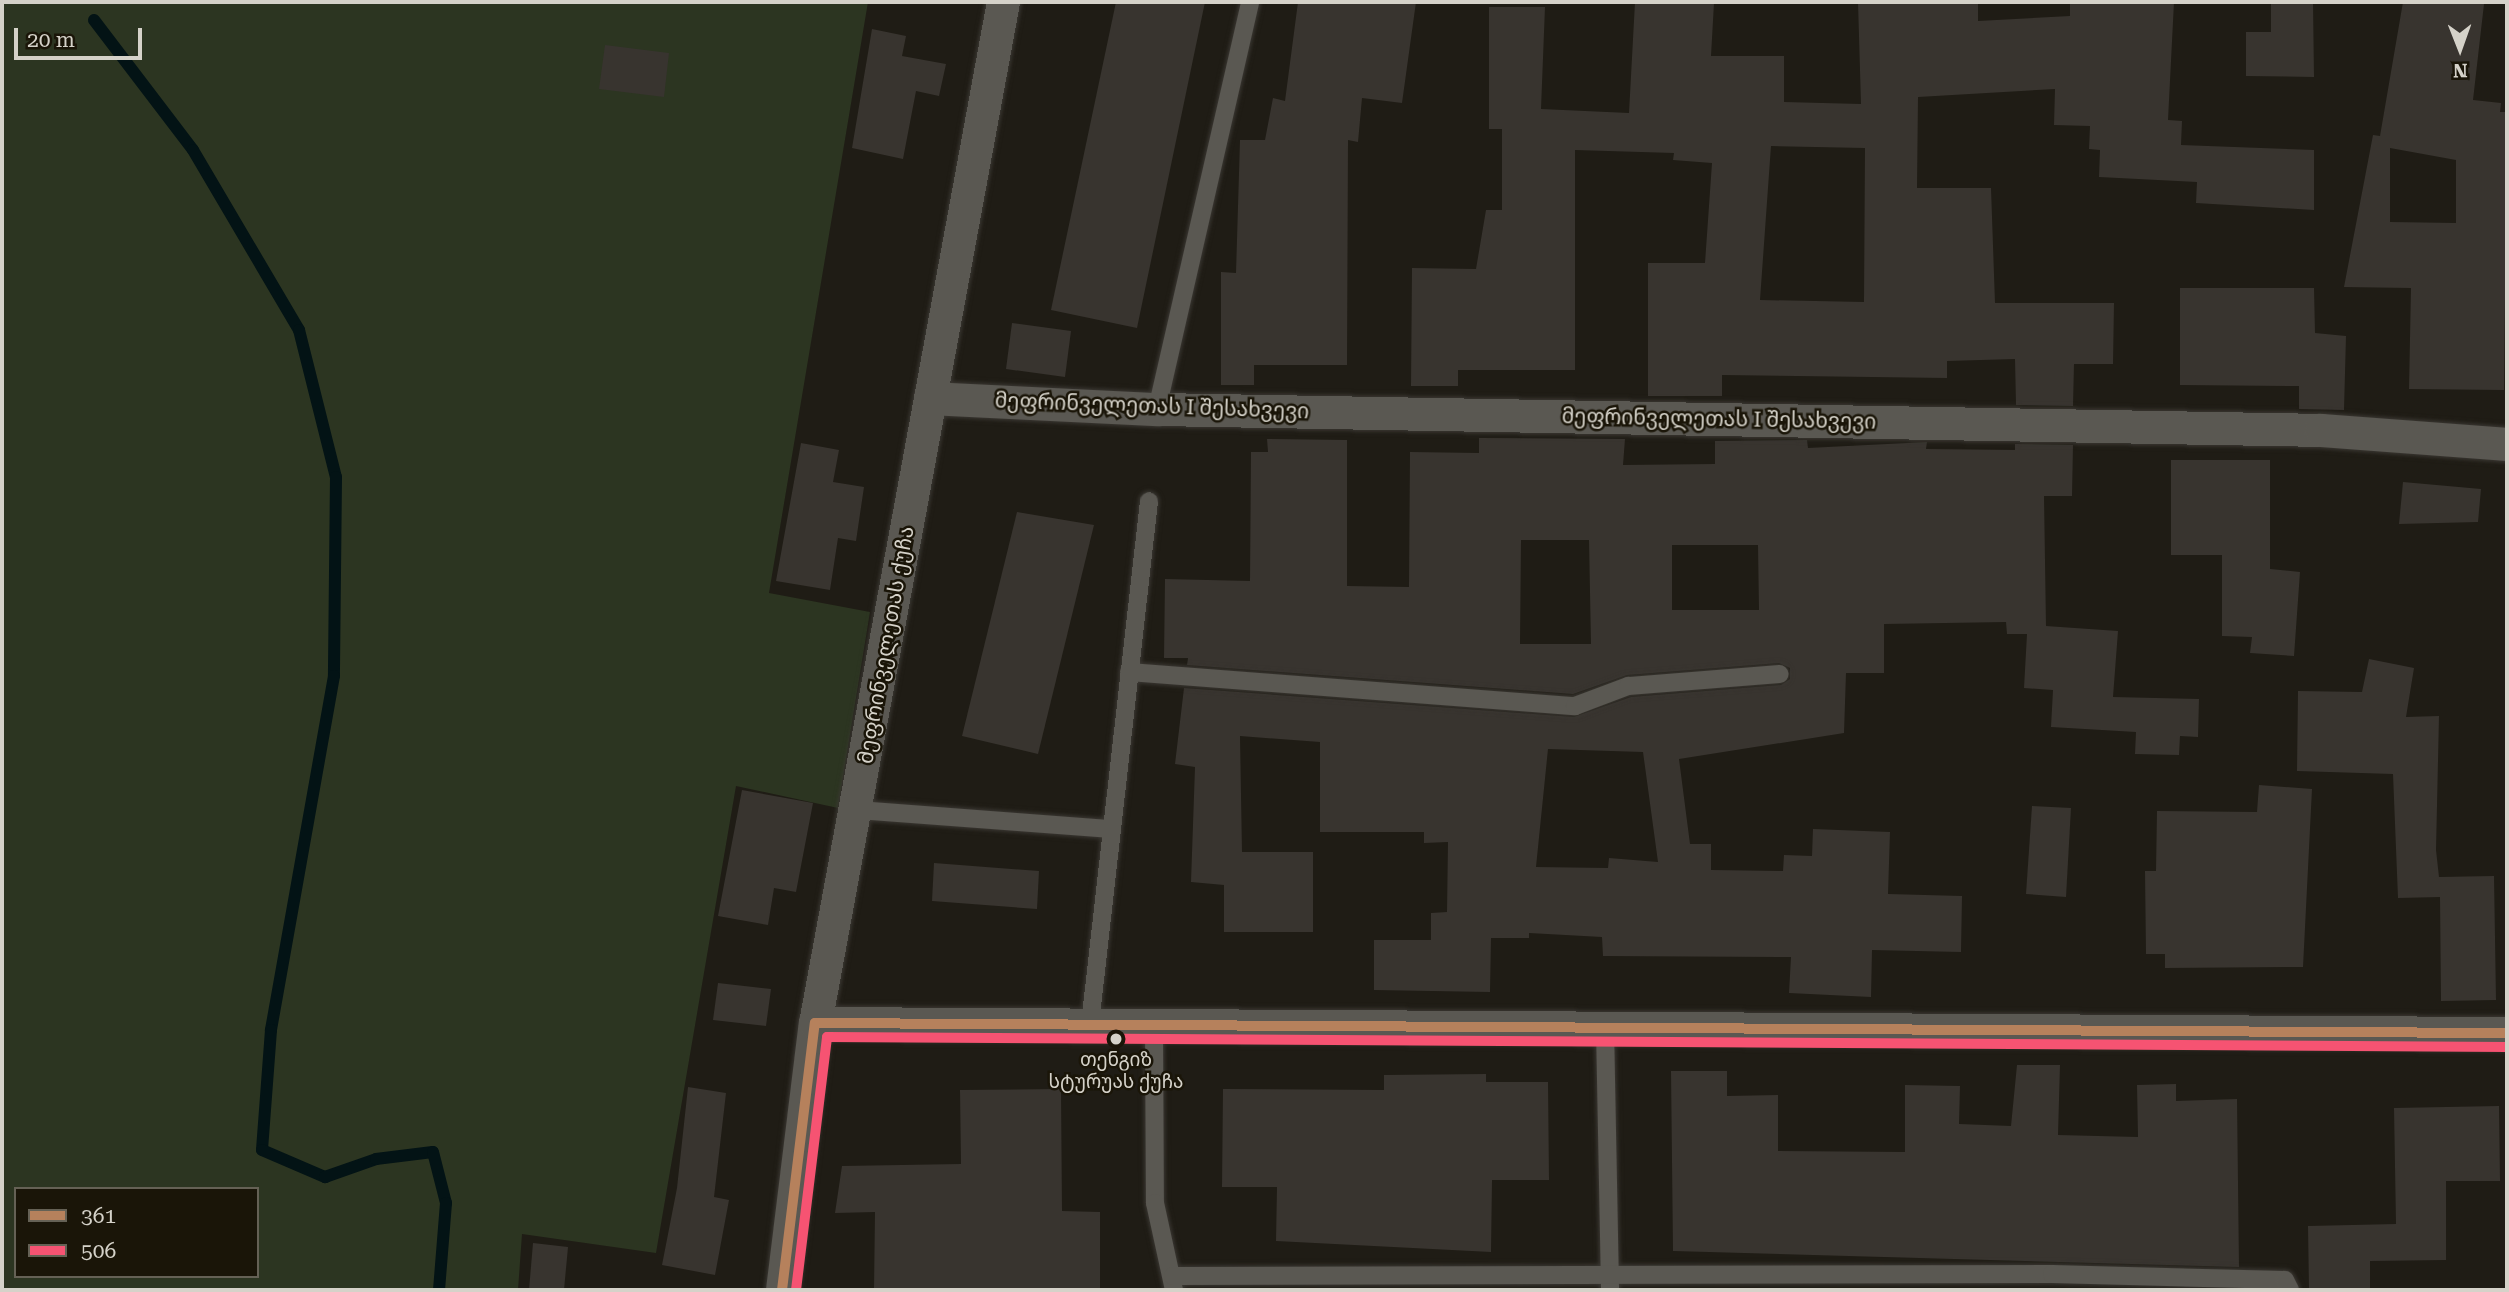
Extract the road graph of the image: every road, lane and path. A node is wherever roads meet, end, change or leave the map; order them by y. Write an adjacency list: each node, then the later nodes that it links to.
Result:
1 (1003, 2): 3 (street, მეფრინველეთას ქუჩა)
2 (1250, 2): 4 (lane)
3 (930, 398): 4 (street, მეფრინველეთას I შესახვევი); 9 (street, მეფრინველეთას ქუჩა)
4 (1157, 409): 5 (street, მეფრინველეთას I შესახვევი)
5 (2507, 444)
6 (1149, 501): 7 (lane)
7 (1129, 672): 8 (lane); 10 (lane)
8 (1780, 674)
9 (857, 810): 10 (lane); 11 (street, მეფრინველეთას ქუჩა)
10 (1109, 829): 12 (lane)
11 (815, 1023): 12 (street); 19 (street, მეფრინველეთას ქუჩა)
12 (1090, 1024): 13 (street)
13 (1154, 1025): 14 (street); 17 (lane)
14 (1605, 1027): 15 (street); 18 (lane)
15 (2507, 1033)
16 (2052, 1282): 18 (lane); 20 (lane)
17 (1174, 1283): 18 (lane)
18 (1610, 1283)
19 (782, 1290)
20 (2290, 1290)

